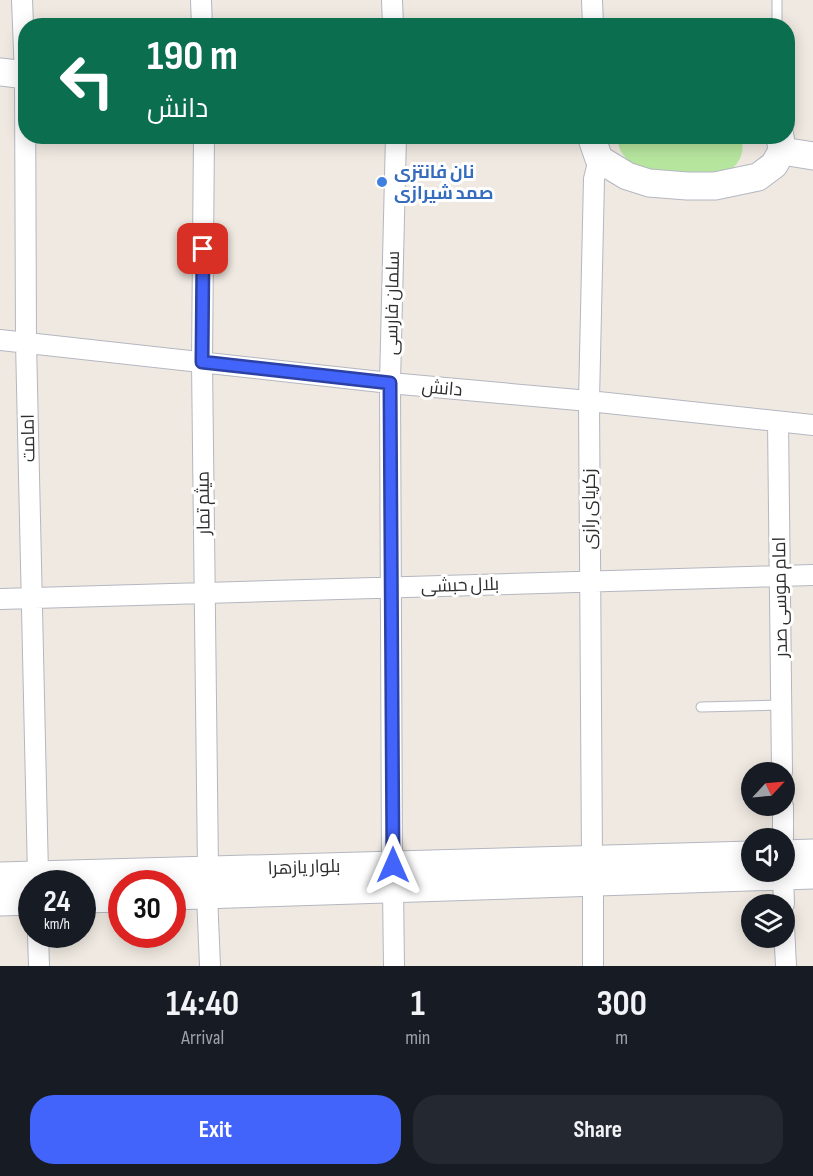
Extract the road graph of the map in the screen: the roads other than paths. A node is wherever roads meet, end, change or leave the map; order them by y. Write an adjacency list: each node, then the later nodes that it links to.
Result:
1 (22, 0): 6 (street, امامت)
2 (201, 0): 7 (street)
3 (392, 0): 8 (street)
4 (592, 0): 9 (street)
5 (777, 0): 10 (lane)
6 (23, 18)
7 (202, 18)
8 (393, 18)
9 (593, 18)
10 (777, 18)
11 (0, 72): 12 (street)
12 (18, 74)
13 (25, 144): 20 (street, امامت)
14 (204, 144): 21 (street, میثم تمار)
15 (396, 144): 22 (street, سلمان فارسی)
16 (781, 144): 17 (street); 18 (street)
17 (595, 148): 23 (street, زکریای رازی)
18 (813, 156)
19 (0, 340): 20 (street, دانش)
20 (26, 342): 21 (street, دانش); 31 (street, امامت)
21 (202, 362): 22 (street, دانش); 30 (street, میثم تمار)
22 (390, 383): 23 (street, دانش); 29 (street, سلمان فارسی)
23 (589, 401): 24 (street, دانش); 28 (street, زکریای رازی)
24 (778, 422): 25 (street, دانش); 27 (street, امام موسی صدر)
25 (813, 425)
26 (813, 575): 27 (street, بلال حبشی)
27 (780, 576): 28 (street, بلال حبشی); 33 (street, امام موسی صدر)
28 (590, 582): 29 (street, بلال حبشی); 42 (street, زکریای رازی)
29 (391, 587): 30 (street, بلال حبشی); 45 (street, سلمان فارسی)
30 (205, 592): 31 (street, بلال حبشی); 47 (street, میثم تمار)
31 (32, 598): 32 (street, بلال حبشی); 41 (street, امامت)
32 (0, 599)
33 (782, 705): 34 (lane); 35 (street, امام موسی صدر)
34 (701, 707)
35 (782, 762)
36 (813, 853): 38 (street, بلوار یازهرا)
37 (741, 856): 42 (street, بلوار یازهرا)
38 (795, 860)
39 (741, 866): 42 (street, بلوار یازهرا)
40 (795, 869): 43 (street, بلوار یازهرا)
41 (35, 870)
42 (592, 871): 45 (street, بلوار یازهرا); 57 (street, زکریای رازی)
43 (813, 875)
44 (0, 876): 46 (street, بلوار یازهرا)
45 (393, 877): 47 (street, بلوار یازهرا); 56 (street, سلمان فارسی)
46 (18, 882)
47 (208, 883): 48 (street, بلوار یازهرا); 49 (street, بلوار یازهرا); 55 (street, میثم تمار)
48 (96, 886)
49 (186, 891)
50 (18, 895): 51 (street, بلوار یازهرا)
51 (0, 902)
52 (38, 948): 54 (street)
53 (785, 948): 58 (street)
54 (39, 966)
55 (210, 966)
56 (394, 966)
57 (593, 966)
58 (786, 966)

